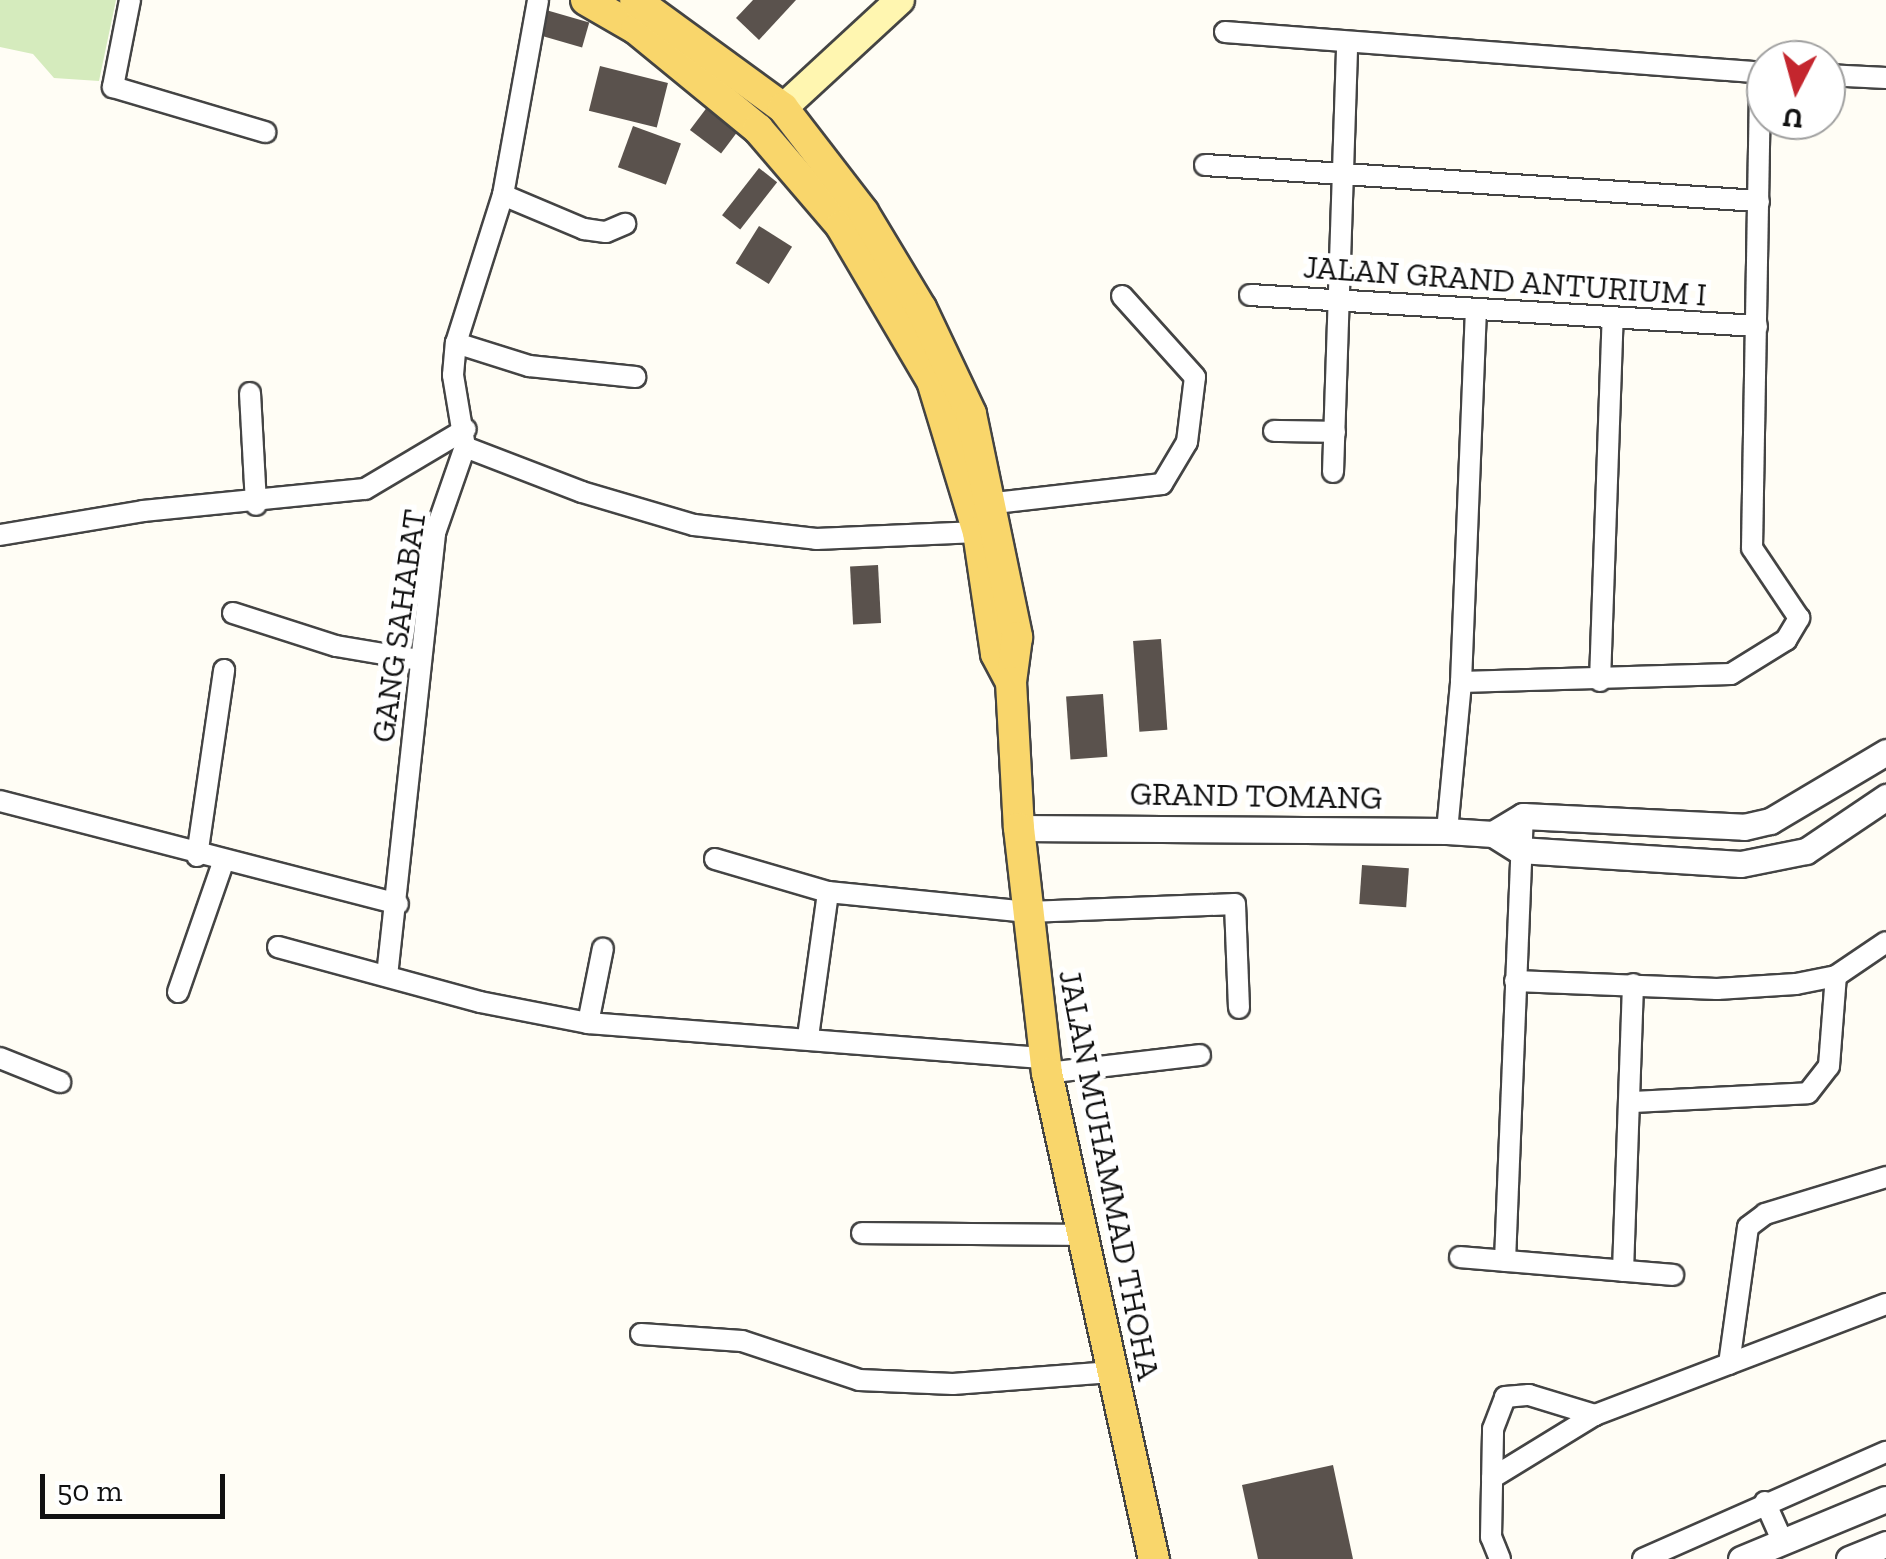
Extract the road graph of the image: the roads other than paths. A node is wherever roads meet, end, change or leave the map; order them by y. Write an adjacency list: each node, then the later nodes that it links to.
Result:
1 (130, 0): 12 (street)
2 (538, 0): 16 (street)
3 (586, 0): 5 (main road, JALAN MUHAMMAD THOHA)
4 (900, 0): 11 (main road)
5 (640, 12): 11 (main road, JALAN MUHAMMAD THOHA); 18 (main road, JALAN MUHAMMAD THOHA)
6 (1225, 32): 7 (street)
7 (1348, 42): 8 (street); 15 (street)
8 (1746, 71)
9 (1846, 76): 10 (street)
10 (1886, 78)
11 (783, 108): 18 (main road, JALAN MUHAMMAD THOHA)
12 (266, 132)
13 (1761, 140): 17 (street)
14 (1205, 166): 15 (street)
15 (1343, 173): 17 (street); 22 (street)
16 (503, 195): 19 (street); 26 (street)
17 (1759, 201): 25 (street)
18 (852, 219): 33 (main road, JALAN MUHAMMAD THOHA); 35 (main road, JALAN MUHAMMAD THOHA)
19 (626, 224)
20 (1250, 295): 22 (street, JALAN GRAND ANTURIUM I)
21 (1122, 296): 33 (street)
22 (1339, 300): 23 (street, JALAN GRAND ANTURIUM I); 30 (street)
23 (1476, 308): 24 (street, JALAN GRAND ANTURIUM I); 42 (street)
24 (1613, 318): 25 (street, JALAN GRAND ANTURIUM I); 40 (street)
25 (1757, 326): 40 (street)
26 (456, 343): 27 (street); 31 (street)
27 (635, 377)
28 (250, 393): 34 (street)
29 (1274, 431): 30 (street)
30 (1334, 432): 32 (street)
31 (466, 438): 34 (street); 35 (street); 38 (street, GANG SAHABAT)
32 (1333, 472)
33 (994, 503): 41 (main road, JALAN MUHAMMAD THOHA)
34 (256, 504): 36 (street)
35 (978, 532): 41 (main road, JALAN MUHAMMAD THOHA)
36 (0, 536)
37 (233, 614): 38 (street)
38 (420, 660): 55 (street, GANG SAHABAT)
39 (224, 670): 51 (street)
40 (1600, 681): 42 (street)
41 (1011, 682): 47 (main road, JALAN MUHAMMAD THOHA)
42 (1461, 682): 48 (street)
43 (1886, 752): 46 (street)
44 (1886, 797): 50 (street, GRAND TOMANG)
45 (0, 801): 51 (street)
46 (1523, 816): 49 (street); 50 (street)
47 (1019, 828): 48 (street, GRAND TOMANG); 56 (main road, JALAN MUHAMMAD THOHA)
48 (1446, 831): 49 (street, GRAND TOMANG)
49 (1493, 834): 50 (street, GRAND TOMANG)
50 (1519, 850): 62 (street)
51 (197, 856): 53 (street)
52 (715, 859): 54 (street)
53 (223, 863): 55 (street); 64 (street)
54 (828, 892): 56 (street); 67 (street)
55 (398, 904): 60 (street, GANG SAHABAT)
56 (1028, 912): 65 (street); 70 (main road, JALAN MUHAMMAD THOHA)
57 (1886, 942): 61 (street)
58 (278, 947): 60 (street)
59 (603, 948): 66 (street)
60 (387, 976): 66 (street)
61 (1836, 976): 63 (street); 72 (street)
62 (1515, 981): 63 (street); 77 (street)
63 (1632, 984): 72 (street)
64 (178, 992)
65 (1239, 1008)
66 (588, 1023): 67 (street)
67 (808, 1037): 70 (street)
68 (1200, 1055): 70 (street)
69 (0, 1058): 71 (street)
70 (1046, 1066): 75 (main road, JALAN MUHAMMAD THOHA)
71 (60, 1082)
72 (1633, 1102): 78 (street)
73 (1886, 1177): 82 (street)
74 (862, 1233): 75 (street)
75 (1081, 1235): 83 (main road, JALAN MUHAMMAD THOHA)
76 (1460, 1257): 77 (street)
77 (1505, 1261): 78 (street)
78 (1623, 1271): 79 (street)
79 (1673, 1275)
80 (1886, 1304): 82 (street)
81 (641, 1334): 83 (street)
82 (1728, 1364): 84 (street)
83 (1112, 1372): 91 (main road, JALAN MUHAMMAD THOHA)
84 (1595, 1414): 86 (street); 86 (street)
85 (1886, 1452): 88 (street)
86 (1492, 1478): 92 (street)
87 (1886, 1500): 89 (street)
88 (1765, 1502): 89 (street); 93 (street)
89 (1782, 1540): 94 (street)
90 (1886, 1544): 95 (street)
91 (1154, 1559)
92 (1500, 1559)
93 (1643, 1559)
94 (1741, 1559)
95 (1848, 1559)

